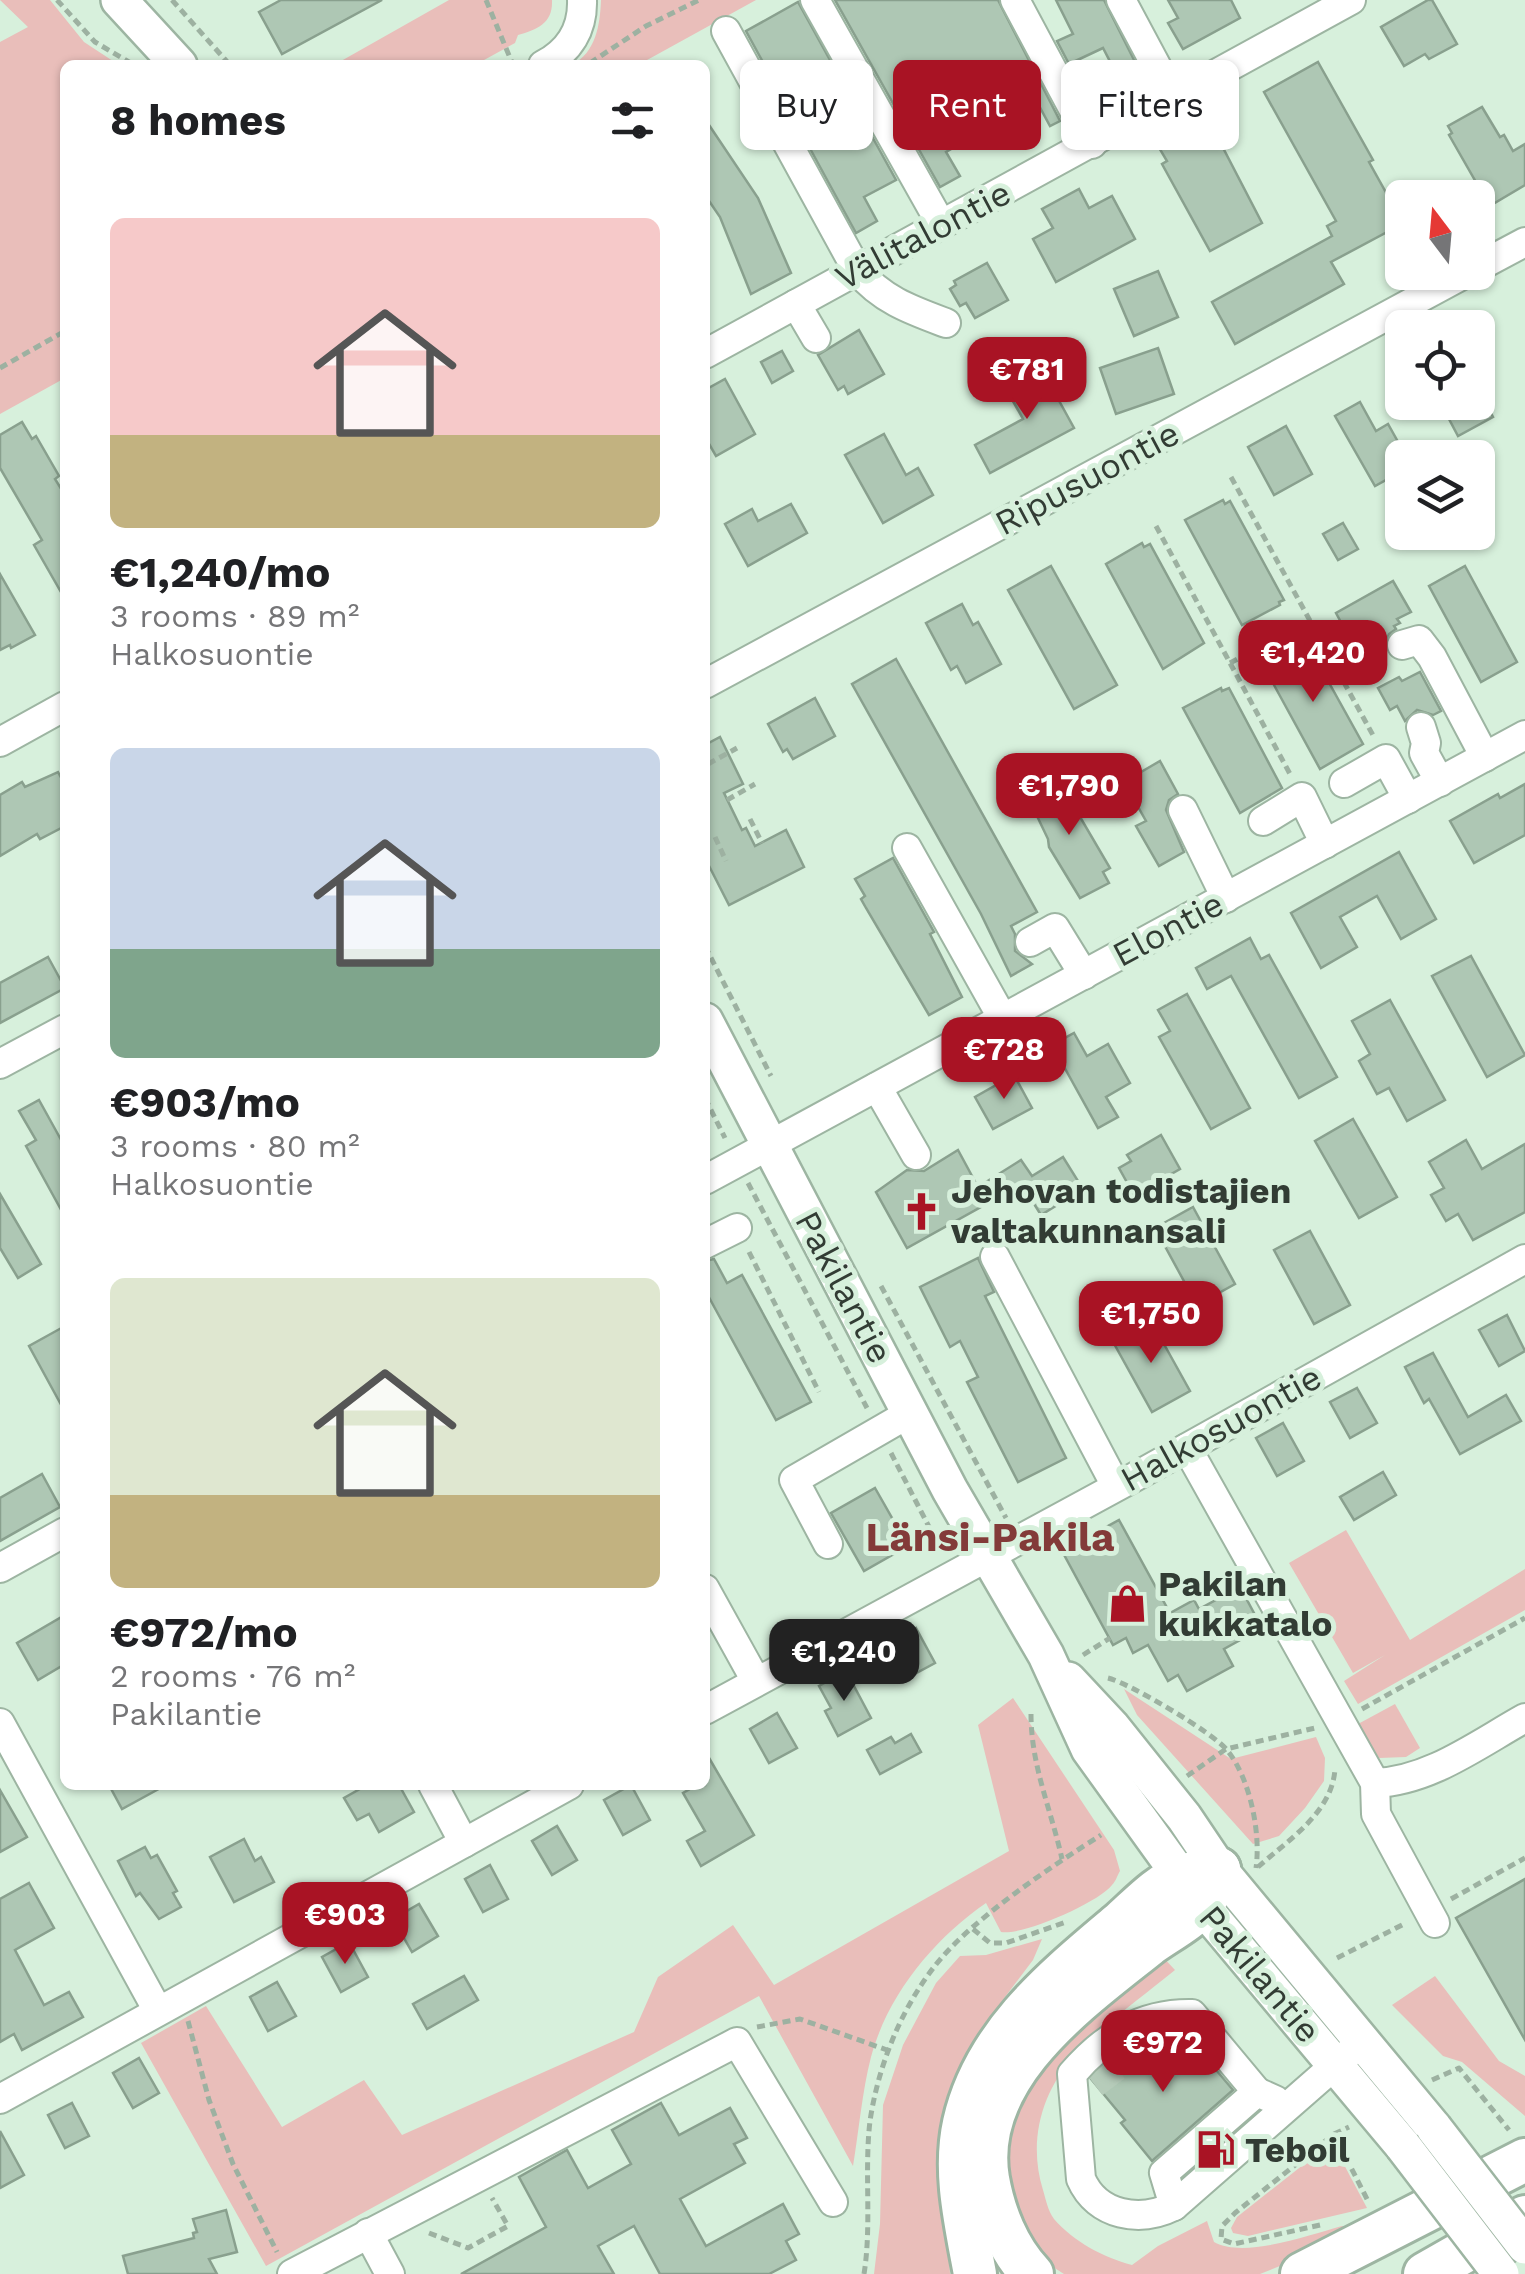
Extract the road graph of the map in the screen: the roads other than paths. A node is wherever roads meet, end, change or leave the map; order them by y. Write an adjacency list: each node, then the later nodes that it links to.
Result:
1 (120, 0): 8 (main road)
2 (582, 0): 9 (street)
3 (815, 0): 14 (street)
4 (1015, 0): 12 (street)
5 (1121, 0): 10 (street)
6 (1342, 2): 11 (street, Välitalontie)
7 (726, 31): 17 (street)
8 (174, 60)
9 (550, 60)
10 (1153, 60)
11 (1239, 61)
12 (1061, 86)
13 (1081, 150): 14 (street, Välitalontie)
14 (941, 224): 17 (street, Välitalontie)
15 (1525, 242): 16 (street)
16 (1495, 259)
17 (857, 270): 19 (street, Välitalontie); 20 (street)
18 (1435, 290): 24 (street, Ripusuontie)
19 (796, 304): 21 (street); 22 (street, Välitalontie)
20 (946, 324)
21 (816, 338)
22 (710, 351)
23 (1402, 646): 29 (street)
24 (710, 681)
25 (60, 709): 28 (street)
26 (1421, 727): 30 (street)
27 (1525, 736): 29 (street, Elontie)
28 (0, 742)
29 (1485, 757): 30 (street, Elontie)
30 (1440, 782): 32 (street, Elontie)
31 (1344, 784): 32 (street)
32 (1408, 799): 35 (street, Elontie)
33 (1183, 810): 37 (street)
34 (1263, 821): 35 (street)
35 (1325, 844): 37 (street, Elontie)
36 (907, 848): 40 (street)
37 (1226, 898): 39 (street, Elontie)
38 (1030, 942): 39 (street)
39 (1084, 975): 40 (street, Elontie)
40 (1003, 1019): 44 (street, Elontie)
41 (710, 1028): 45 (main road, Pakilantie)
42 (60, 1032): 43 (street)
43 (0, 1064)
44 (876, 1087): 45 (street, Elontie); 46 (street)
45 (784, 1137): 47 (street, Elontie); 52 (main road, Pakilantie)
46 (916, 1155)
47 (710, 1177)
48 (736, 1228): 49 (street)
49 (710, 1241)
50 (995, 1257): 54 (street)
51 (1525, 1259): 53 (street, Halkosuontie)
52 (910, 1412): 56 (street); 57 (main road, Pakilantie)
53 (1186, 1448): 54 (street, Halkosuontie); 64 (street)
54 (1116, 1486): 57 (street, Halkosuontie)
55 (60, 1535): 58 (street)
56 (828, 1544)
57 (986, 1556): 60 (street, Halkosuontie); 68 (main road, Pakilantie)
58 (0, 1568)
59 (710, 1599): 60 (street)
60 (756, 1681): 61 (street, Halkosuontie)
61 (710, 1707)
62 (1525, 1718): 64 (street)
63 (0, 1723): 70 (street)
64 (1375, 1784): 69 (street)
65 (436, 1790): 67 (street)
66 (552, 1790): 67 (street)
67 (464, 1843): 70 (street)
68 (1214, 1880): 73 (main road, Pakilantie); 85 (highway); 86 (highway)
69 (1435, 1923)
70 (169, 2005): 75 (street)
71 (1192, 2014): 72 (street); 74 (street); 79 (street)
72 (1136, 2052)
73 (1349, 2052): 76 (street); 82 (main road, Pakilantie, bridge); 89 (main road, Pakilantie, bridge)
74 (1258, 2092): 76 (street); 79 (street)
75 (0, 2099)
76 (1290, 2106): 79 (street)
77 (1520, 2148): 87 (highway)
78 (833, 2202): 81 (street)
79 (1174, 2206)
80 (1525, 2217): 88 (highway)
81 (368, 2233): 83 (street); 84 (street)
82 (1525, 2246)
83 (296, 2272)
84 (390, 2274)
85 (975, 2274)
86 (1032, 2274)
87 (1302, 2274)
88 (1425, 2274)
89 (1501, 2274)

